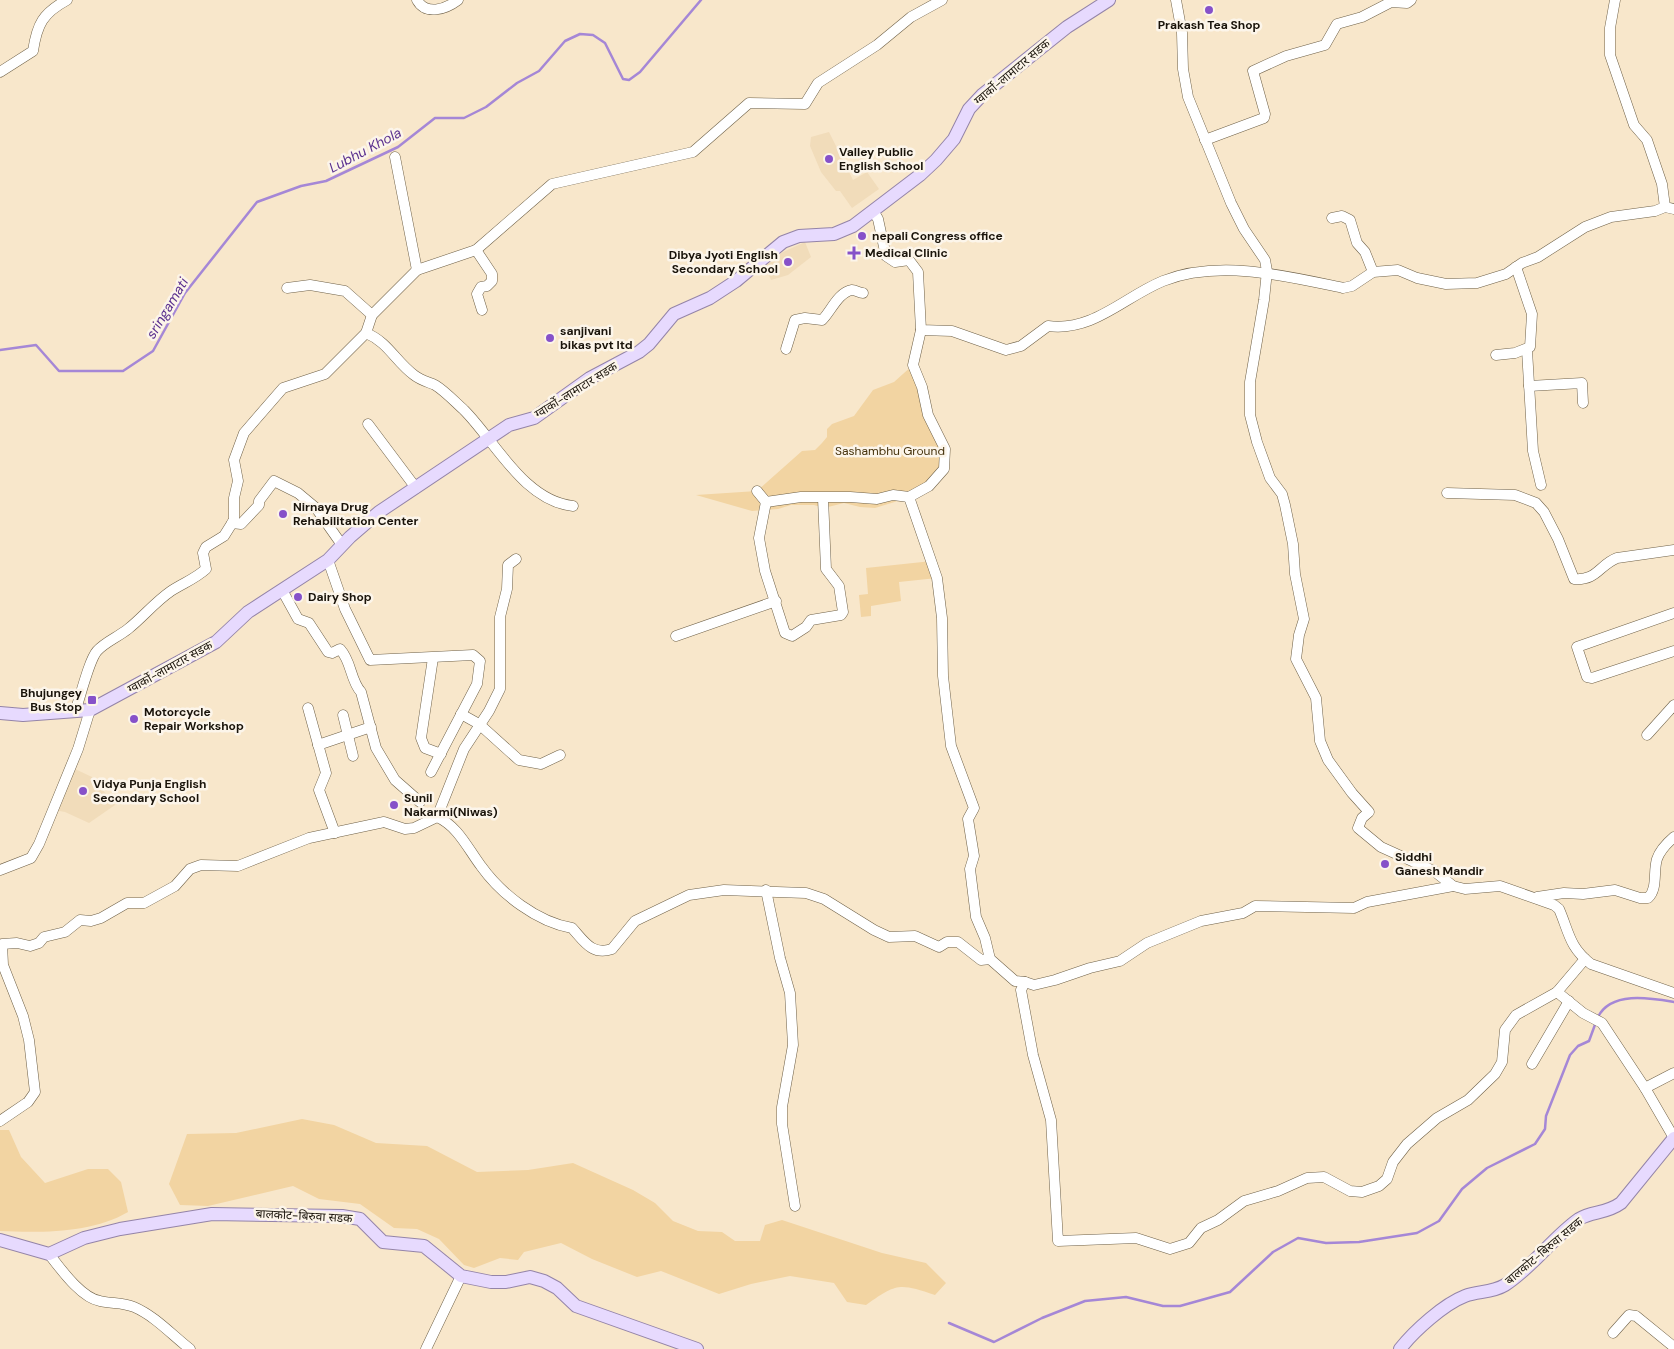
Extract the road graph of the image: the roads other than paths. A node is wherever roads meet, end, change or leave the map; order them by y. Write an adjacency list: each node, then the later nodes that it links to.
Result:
1 (67, 0): 9 (street)
2 (417, 0): 3 (street)
3 (458, 0)
4 (942, 0): 15 (street)
5 (1109, 0): 13 (main road, ग्वार्को-लामाटार सडक)
6 (1176, 0): 10 (street)
7 (1411, 0): 10 (street)
8 (1615, 0): 12 (street)
9 (0, 72)
10 (1205, 140): 18 (street)
11 (395, 157): 17 (street)
12 (1670, 208): 16 (street)
13 (874, 211): 24 (street); 32 (main road, ग्वार्को-लामाटार सडक)
14 (1332, 218): 19 (street)
15 (476, 250): 17 (street); 22 (street)
16 (1516, 267): 19 (street); 27 (street)
17 (417, 270): 23 (street)
18 (1267, 272): 19 (street); 24 (street); 73 (street)
19 (1373, 272)
20 (287, 288): 23 (street)
21 (863, 293): 26 (street)
22 (482, 310)
23 (372, 315): 25 (street)
24 (921, 330): 37 (street)
25 (366, 333): 32 (street); 41 (street)
26 (786, 349)
27 (1527, 350): 28 (street); 29 (street)
28 (1496, 355)
29 (1529, 386): 30 (street); 33 (street)
30 (1583, 403)
31 (368, 424): 34 (street)
32 (488, 441): 34 (main road, ग्वार्को-लामाटार सडक); 40 (street)
33 (1541, 485)
34 (416, 488): 42 (main road, ग्वार्को-लामाटार सडक)
35 (757, 491): 39 (street)
36 (1447, 493): 43 (street)
37 (909, 497): 38 (street); 77 (street)
38 (823, 498): 39 (street); 47 (street)
39 (766, 502): 47 (street)
40 (573, 506)
41 (232, 524): 42 (street); 55 (street)
42 (342, 545): 45 (main road, ग्वार्को-लामाटार सडक)
43 (1674, 550)
44 (516, 559): 59 (street)
45 (328, 560): 46 (main road, ग्वार्को-लामाटार सडक); 51 (street)
46 (282, 590): 54 (main road, ग्वार्को-लामाटार सडक); 60 (street)
47 (776, 601): 49 (street)
48 (1674, 613): 50 (street)
49 (676, 636)
50 (1674, 651)
51 (433, 658): 57 (street); 64 (street)
52 (1674, 705): 61 (street)
53 (308, 708): 63 (street)
54 (90, 710): 55 (main road, ग्वार्को-लामाटार सडक); 72 (street)
55 (74, 712): 56 (main road, ग्वार्को-लामाटार सडक)
56 (0, 713)
57 (461, 714): 59 (street); 64 (street)
58 (343, 715): 62 (street)
59 (479, 724): 65 (street); 69 (street)
60 (371, 727): 62 (street); 68 (street)
61 (1647, 735)
62 (349, 736): 63 (street); 66 (street)
63 (318, 745): 70 (street)
64 (440, 754): 67 (street)
65 (560, 755)
66 (353, 756)
67 (431, 772)
68 (420, 802)
69 (438, 817): 70 (street); 74 (street)
70 (335, 833): 76 (street)
71 (1674, 837): 75 (street)
72 (0, 870)
73 (1454, 886): 75 (street); 79 (street)
74 (766, 890): 77 (street); 88 (street)
75 (1537, 897): 78 (street)
76 (1, 940): 86 (street)
77 (990, 959): 79 (street)
78 (1585, 959): 80 (street); 81 (street)
79 (1025, 982): 80 (street)
80 (1557, 992): 82 (street)
81 (1674, 993)
82 (1569, 1001): 83 (street); 85 (street)
83 (1532, 1064)
84 (1674, 1073): 85 (street)
85 (1645, 1088): 87 (street)
86 (0, 1121)
87 (1674, 1138): 97 (main road, बालकोट-बिरुवा सडक)
88 (795, 1206)
89 (0, 1240): 90 (main road)
90 (49, 1254): 91 (main road, बालकोट-बिरुवा सडक); 94 (street)
91 (461, 1276): 95 (street); 96 (main road, बालकोट-बिरुवा सडक)
92 (1613, 1333): 93 (street)
93 (1674, 1347)
94 (190, 1349)
95 (426, 1349)
96 (697, 1349)
97 (1400, 1349)

